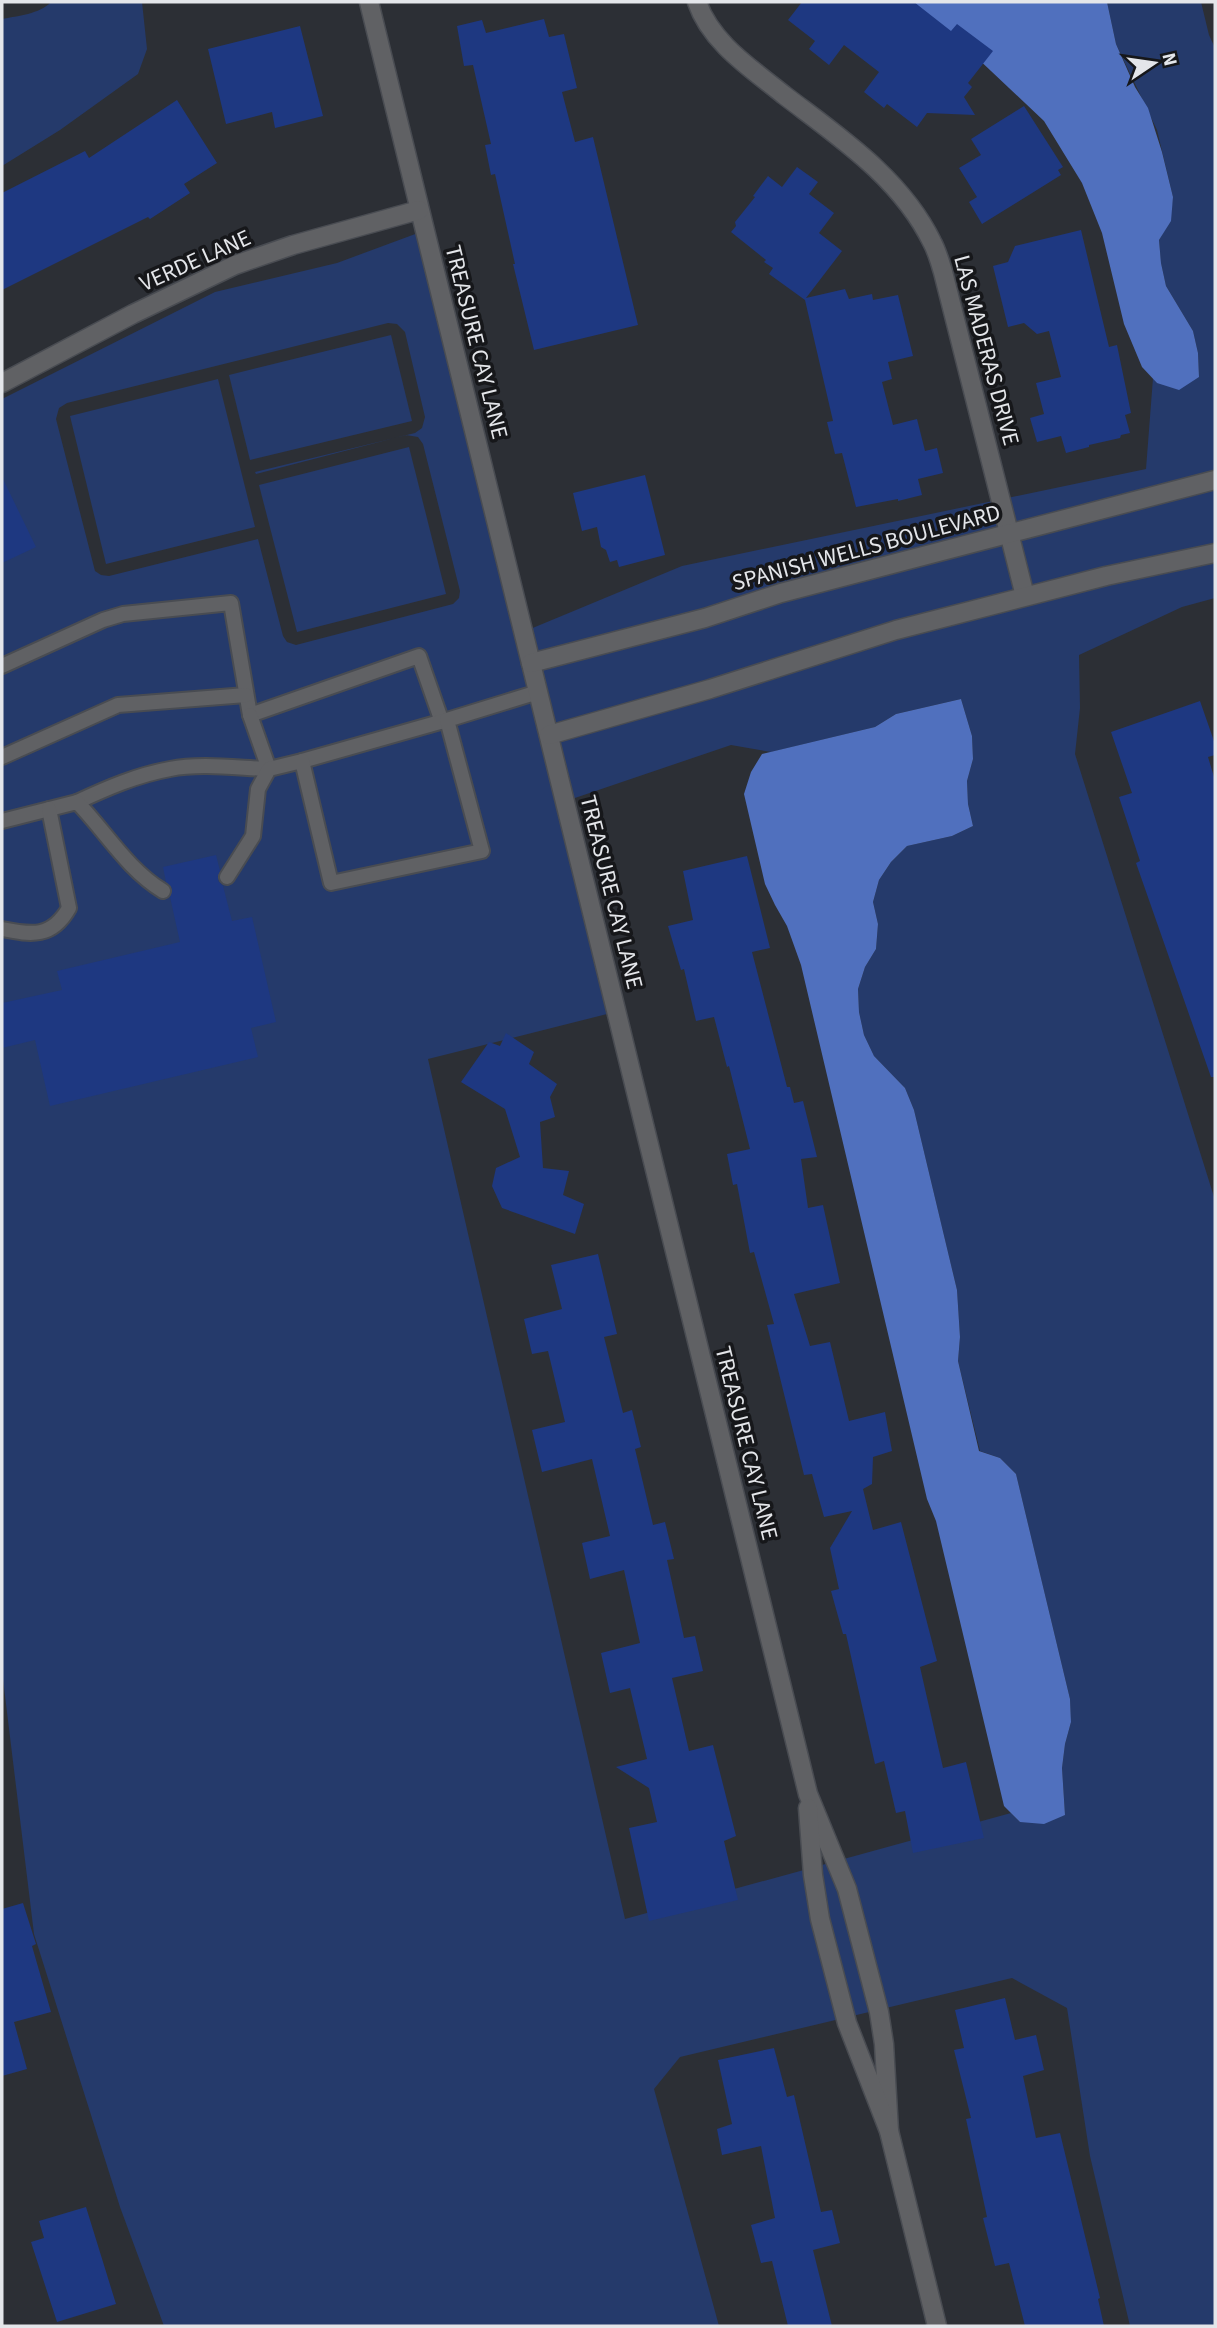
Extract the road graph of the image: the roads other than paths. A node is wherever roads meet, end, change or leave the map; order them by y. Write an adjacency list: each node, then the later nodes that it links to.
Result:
1 (369, 2): 3 (street, TREASURE CAY LANE)
2 (697, 2): 6 (street, LAS MADERAS DRIVE)
3 (419, 210): 4 (street, VERDE LANE); 9 (street, TREASURE CAY LANE)
4 (2, 383)
5 (1215, 480): 6 (street, SPANISH WELLS BOULEVARD)
6 (1011, 533): 8 (street, LAS MADERAS DRIVE); 9 (street, SPANISH WELLS BOULEVARD)
7 (1215, 553): 8 (street)
8 (1025, 596): 15 (street)
9 (531, 663): 11 (street, TREASURE CAY LANE)
10 (2, 666): 12 (lane)
11 (538, 692): 14 (lane); 15 (street, TREASURE CAY LANE)
12 (246, 695): 13 (lane); 16 (lane)
13 (250, 715): 14 (lane); 18 (lane)
14 (444, 721): 17 (lane); 17 (lane)
15 (549, 735): 25 (street, TREASURE CAY LANE)
16 (2, 757)
17 (302, 761): 18 (lane)
18 (269, 769): 19 (lane); 22 (lane)
19 (78, 802): 20 (lane); 23 (lane)
20 (49, 809): 21 (lane); 24 (lane)
21 (2, 821)
22 (227, 877)
23 (163, 891)
24 (2, 929)
25 (808, 1794): 26 (street, TREASURE CAY LANE); 26 (street, TREASURE CAY LANE)
26 (889, 2131): 27 (street, TREASURE CAY LANE)
27 (937, 2326)

